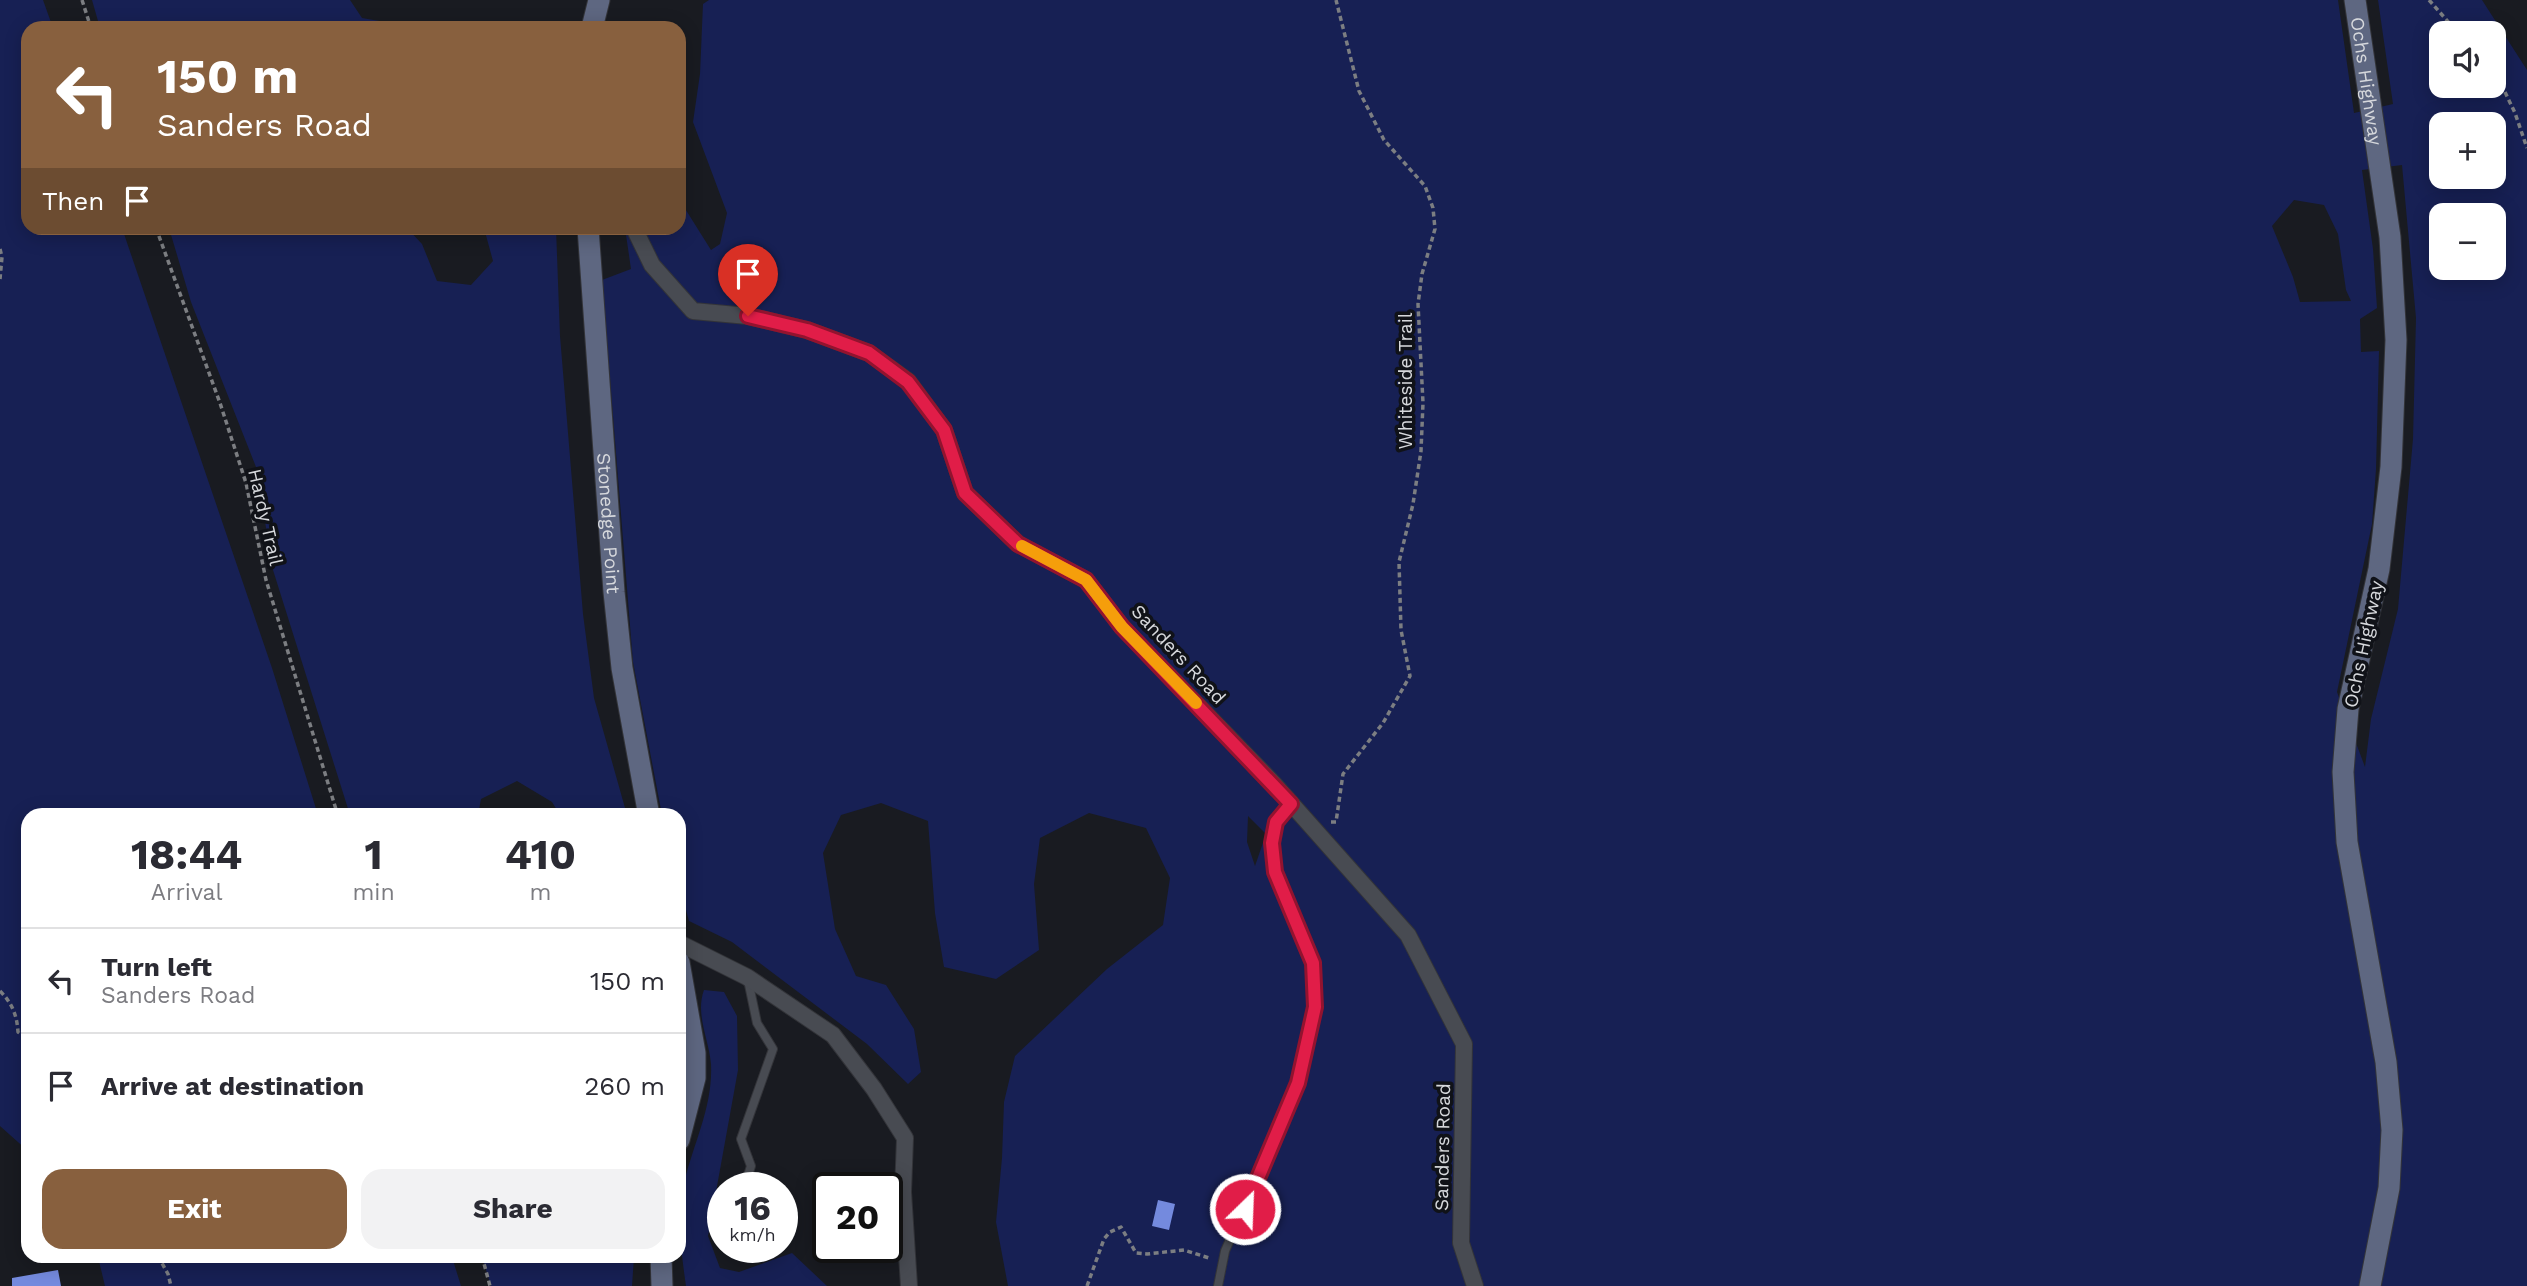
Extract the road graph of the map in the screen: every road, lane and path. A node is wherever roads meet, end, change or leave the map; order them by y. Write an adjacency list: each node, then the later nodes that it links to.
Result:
1 (82, 0): 6 (path)
2 (599, 0): 7 (main road)
3 (1336, 0): 19 (path, Whiteside Trail)
4 (2355, 0): 38 (main road, Ochs Highway)
5 (2429, 0): 8 (path)
6 (89, 21)
7 (594, 21)
8 (2447, 21)
9 (2506, 94): 10 (path)
10 (2527, 148)
11 (159, 235): 17 (path, Hardy Trail)
12 (589, 235): 18 (main road, Stonedge Point)
13 (637, 235): 16 (street, Sanders Road)
14 (0, 249): 15 (path)
15 (0, 279)
16 (1291, 804): 19 (street, Sanders Road); 27 (lane)
17 (336, 808)
18 (648, 808)
19 (1308, 822): 37 (street, Sanders Road)
20 (686, 946): 21 (street)
21 (747, 977): 26 (lane); 34 (street)
22 (0, 990): 24 (path)
23 (686, 1002): 25 (main road)
24 (21, 1034)
25 (686, 1113)
26 (749, 1172)
27 (1223, 1262): 35 (path); 36 (lane)
28 (162, 1263): 31 (path)
29 (484, 1263): 32 (path)
30 (661, 1263): 33 (main road)
31 (171, 1286)
32 (490, 1286)
33 (662, 1286)
34 (909, 1286)
35 (1087, 1286)
36 (1217, 1286)
37 (1475, 1286)
38 (2370, 1286)

